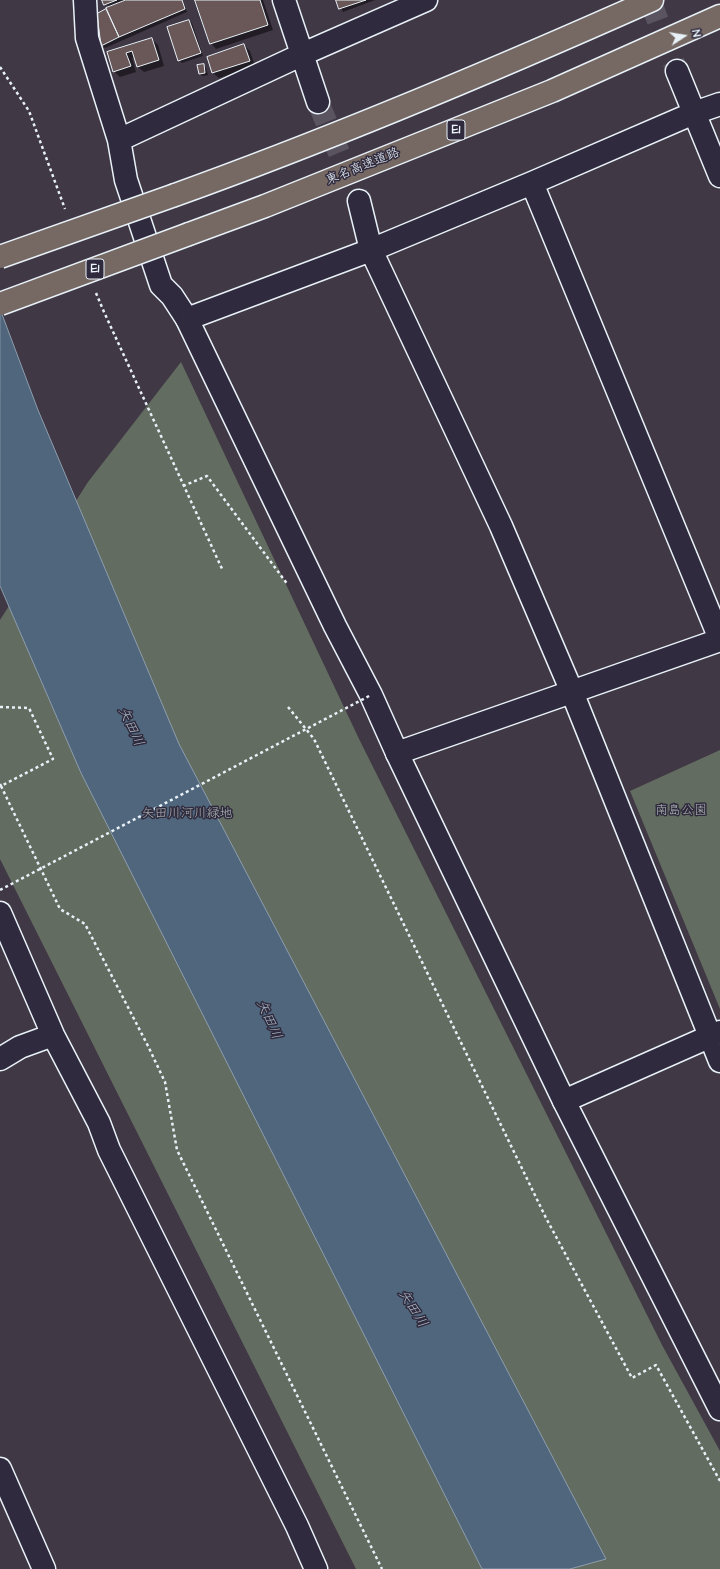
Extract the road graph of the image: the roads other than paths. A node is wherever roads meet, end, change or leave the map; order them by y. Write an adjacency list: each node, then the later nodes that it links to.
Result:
1 (85, 0): 11 (street)
2 (284, 0): 6 (street)
3 (426, 0): 6 (street)
4 (652, 0): 16 (highway, bridge)
5 (720, 16): 17 (highway, 東名高速道路 / E1, bridge)
6 (303, 54): 8 (street); 11 (street)
7 (676, 70): 10 (street)
8 (318, 102)
9 (720, 104): 10 (street)
10 (694, 113): 12 (street); 13 (street)
11 (119, 140): 18 (street)
12 (720, 176)
13 (532, 183): 15 (street); 19 (street)
14 (359, 201): 15 (street)
15 (371, 250): 18 (street); 20 (street)
16 (0, 257)
17 (0, 304)
18 (187, 319): 21 (street)
19 (720, 639): 20 (street)
20 (572, 692): 21 (street); 23 (street)
21 (397, 753): 27 (street)
22 (0, 913): 24 (street)
23 (715, 1034): 26 (street); 27 (street)
24 (53, 1035): 25 (street); 31 (street)
25 (0, 1059)
26 (720, 1061)
27 (564, 1101): 28 (street)
28 (720, 1409)
29 (0, 1469): 30 (street)
30 (44, 1569)
31 (316, 1569)

